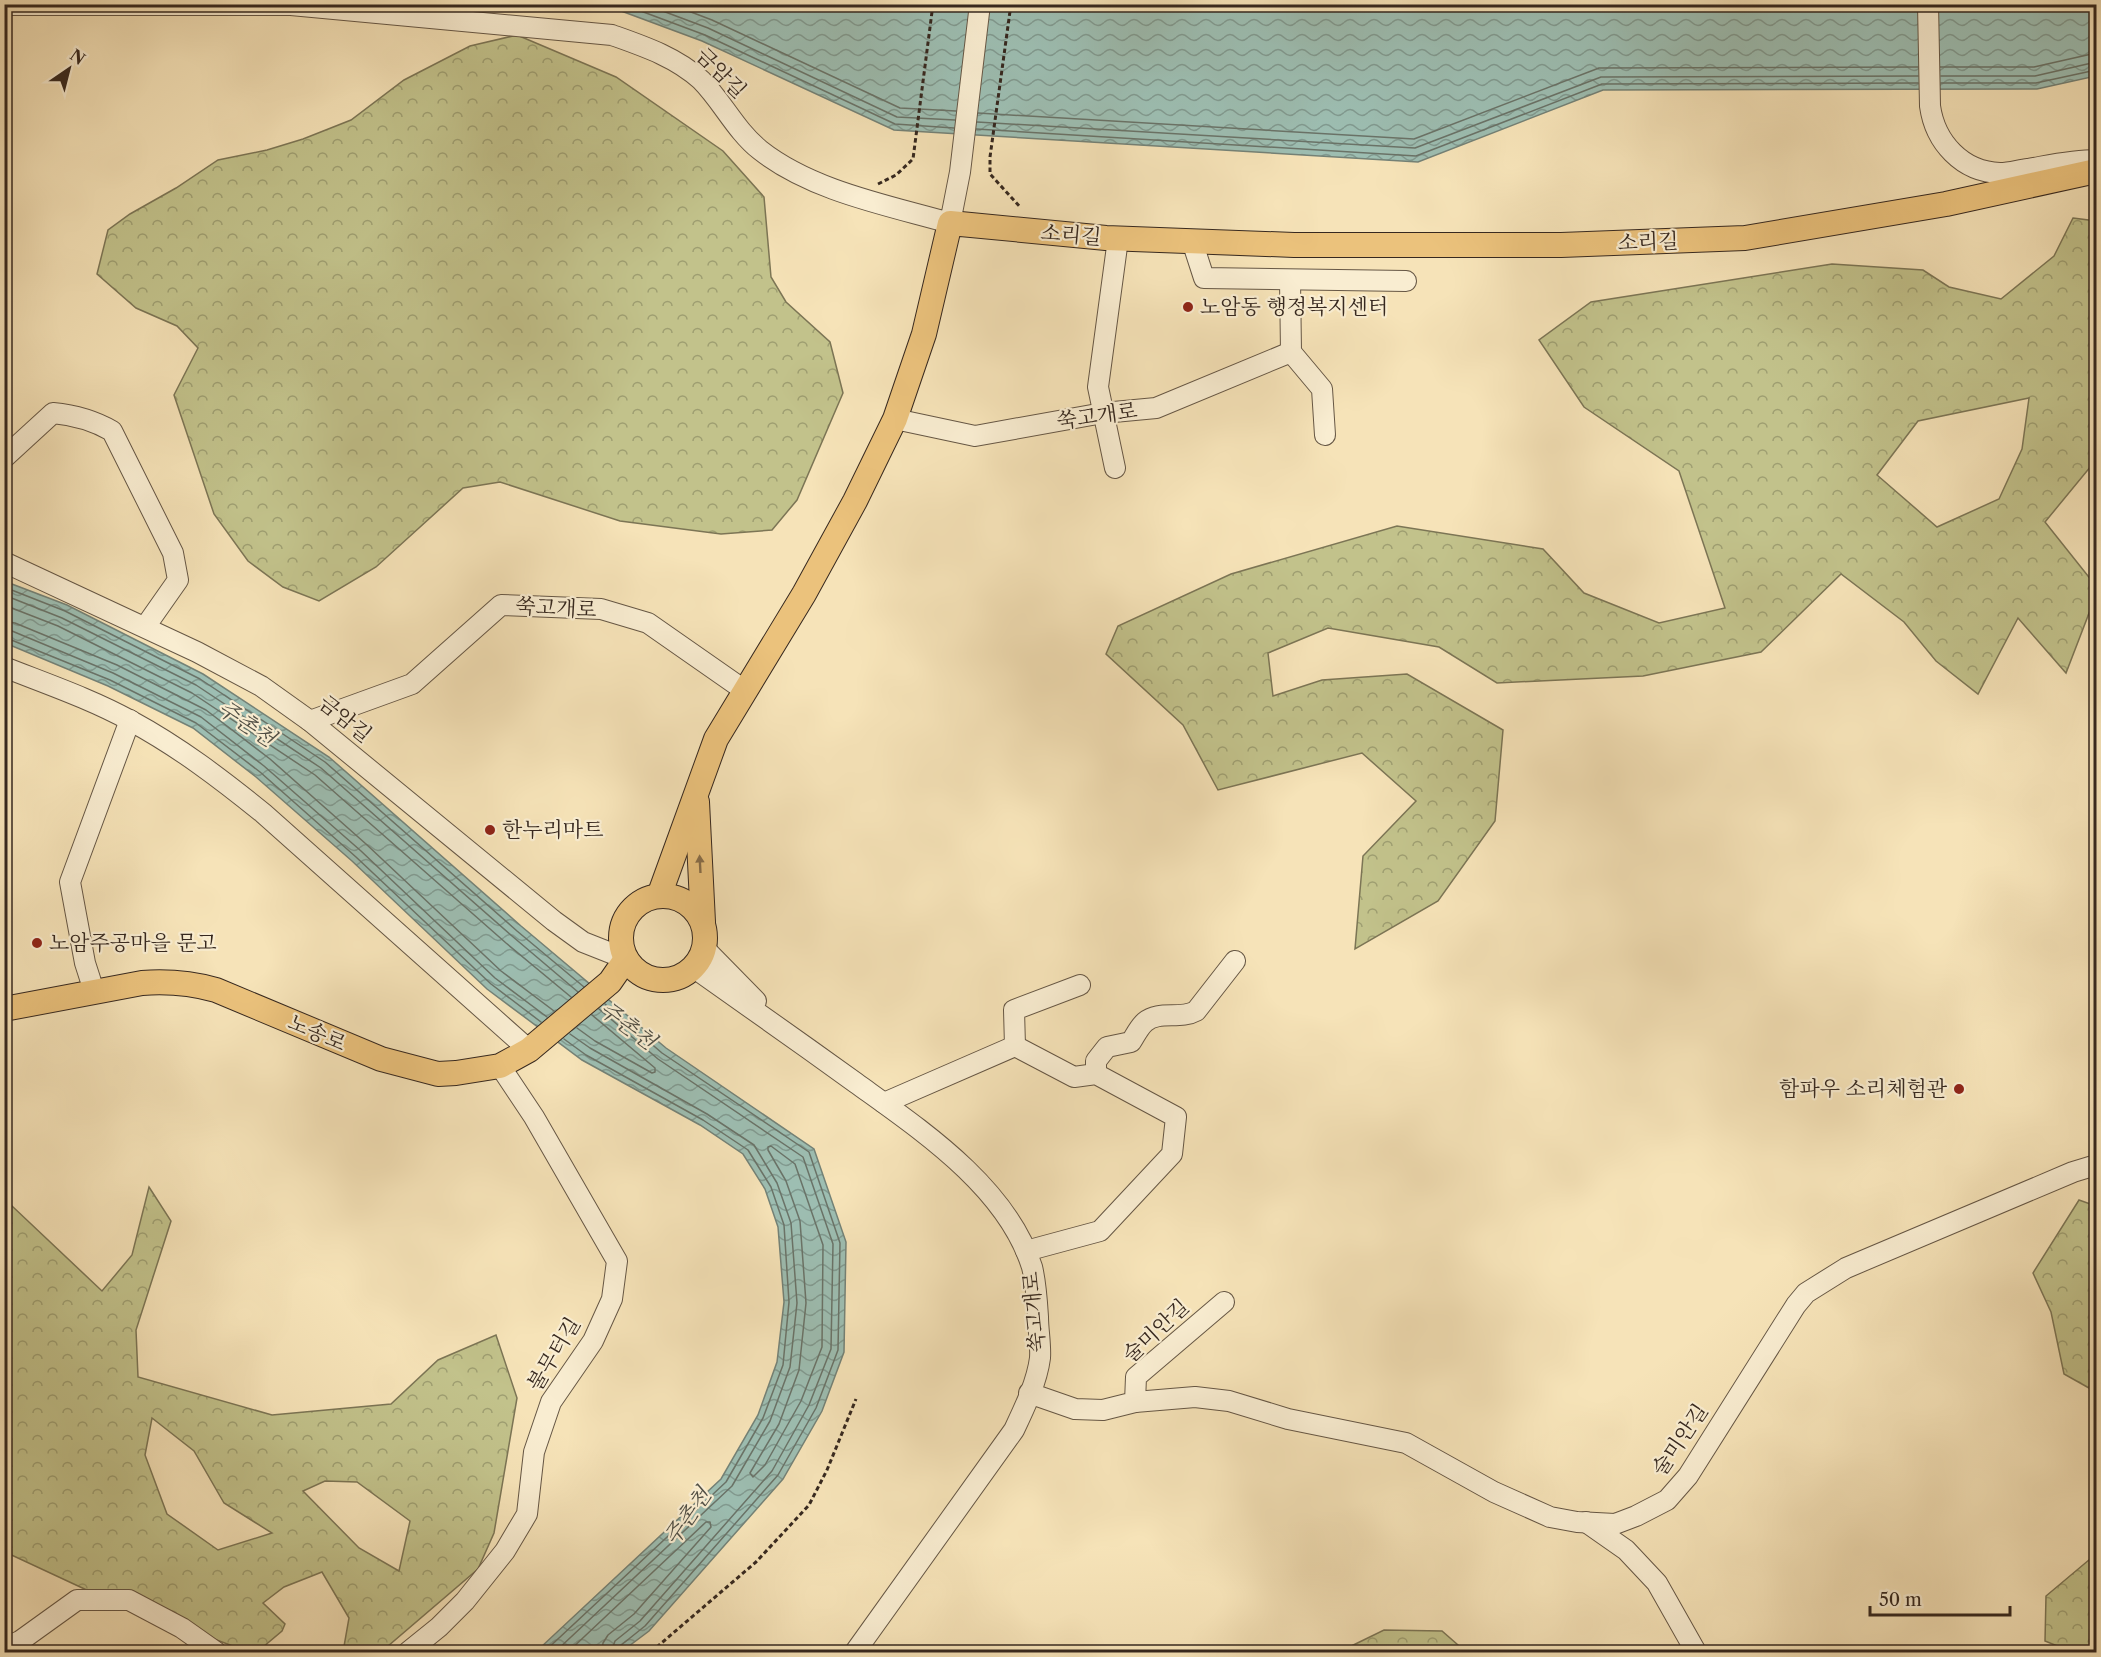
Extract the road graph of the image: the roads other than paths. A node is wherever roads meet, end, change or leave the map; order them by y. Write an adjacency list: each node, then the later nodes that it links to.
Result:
1 (980, 4): 6 (street)
2 (1928, 4): 4 (street)
3 (4, 5): 6 (street, 금암길)
4 (2097, 160)
5 (2097, 171): 8 (main road, 소리길)
6 (950, 223): 7 (main road, 소리길); 13 (main road)
7 (1118, 238): 8 (main road, 소리길); 12 (street)
8 (1192, 241): 9 (street)
9 (1290, 280): 10 (street); 11 (street)
10 (1406, 281)
11 (1291, 352): 12 (street, 쑥고개로); 14 (street)
12 (1103, 413): 13 (street, 쑥고개로); 16 (street)
13 (895, 419): 20 (main road)
14 (1325, 435)
15 (4, 458): 18 (street)
16 (1115, 468)
17 (4, 562): 18 (street, 금암길)
18 (145, 627): 22 (street, 금암길)
19 (4, 667): 21 (street)
20 (744, 690): 22 (street, 쑥고개로); 23 (main road)
21 (130, 720): 30 (street); 33 (street)
22 (310, 721): 27 (street, 금암길)
23 (696, 791): 24 (main road); 25 (main road, one-way to 23)
24 (659, 896): 25 (main road); 27 (main road)
25 (703, 922): 26 (main road)
26 (699, 958): 27 (main road); 36 (street, 쑥고개로)
27 (627, 959): 33 (main road, 노송로)
28 (1235, 961): 35 (street)
29 (1080, 985): 32 (street)
30 (94, 991): 31 (main road, 노송로); 34 (main road, 노송로)
31 (4, 1009)
32 (1015, 1046): 35 (street); 36 (street)
33 (533, 1047): 34 (main road, 노송로)
34 (500, 1066): 45 (street, 불무터길)
35 (1096, 1074): 38 (street)
36 (884, 1102): 38 (street, 쑥고개로)
37 (2097, 1165): 42 (street, 술미안길)
38 (1026, 1251): 40 (street, 쑥고개로)
39 (1224, 1302): 41 (street, 술미안길)
40 (1029, 1393): 41 (street, 술미안길); 46 (street, 쑥고개로)
41 (1135, 1402): 42 (street, 술미안길)
42 (1586, 1522): 47 (street)
43 (4, 1648): 44 (street)
44 (216, 1653)
45 (408, 1653)
46 (855, 1653)
47 (1696, 1653)

